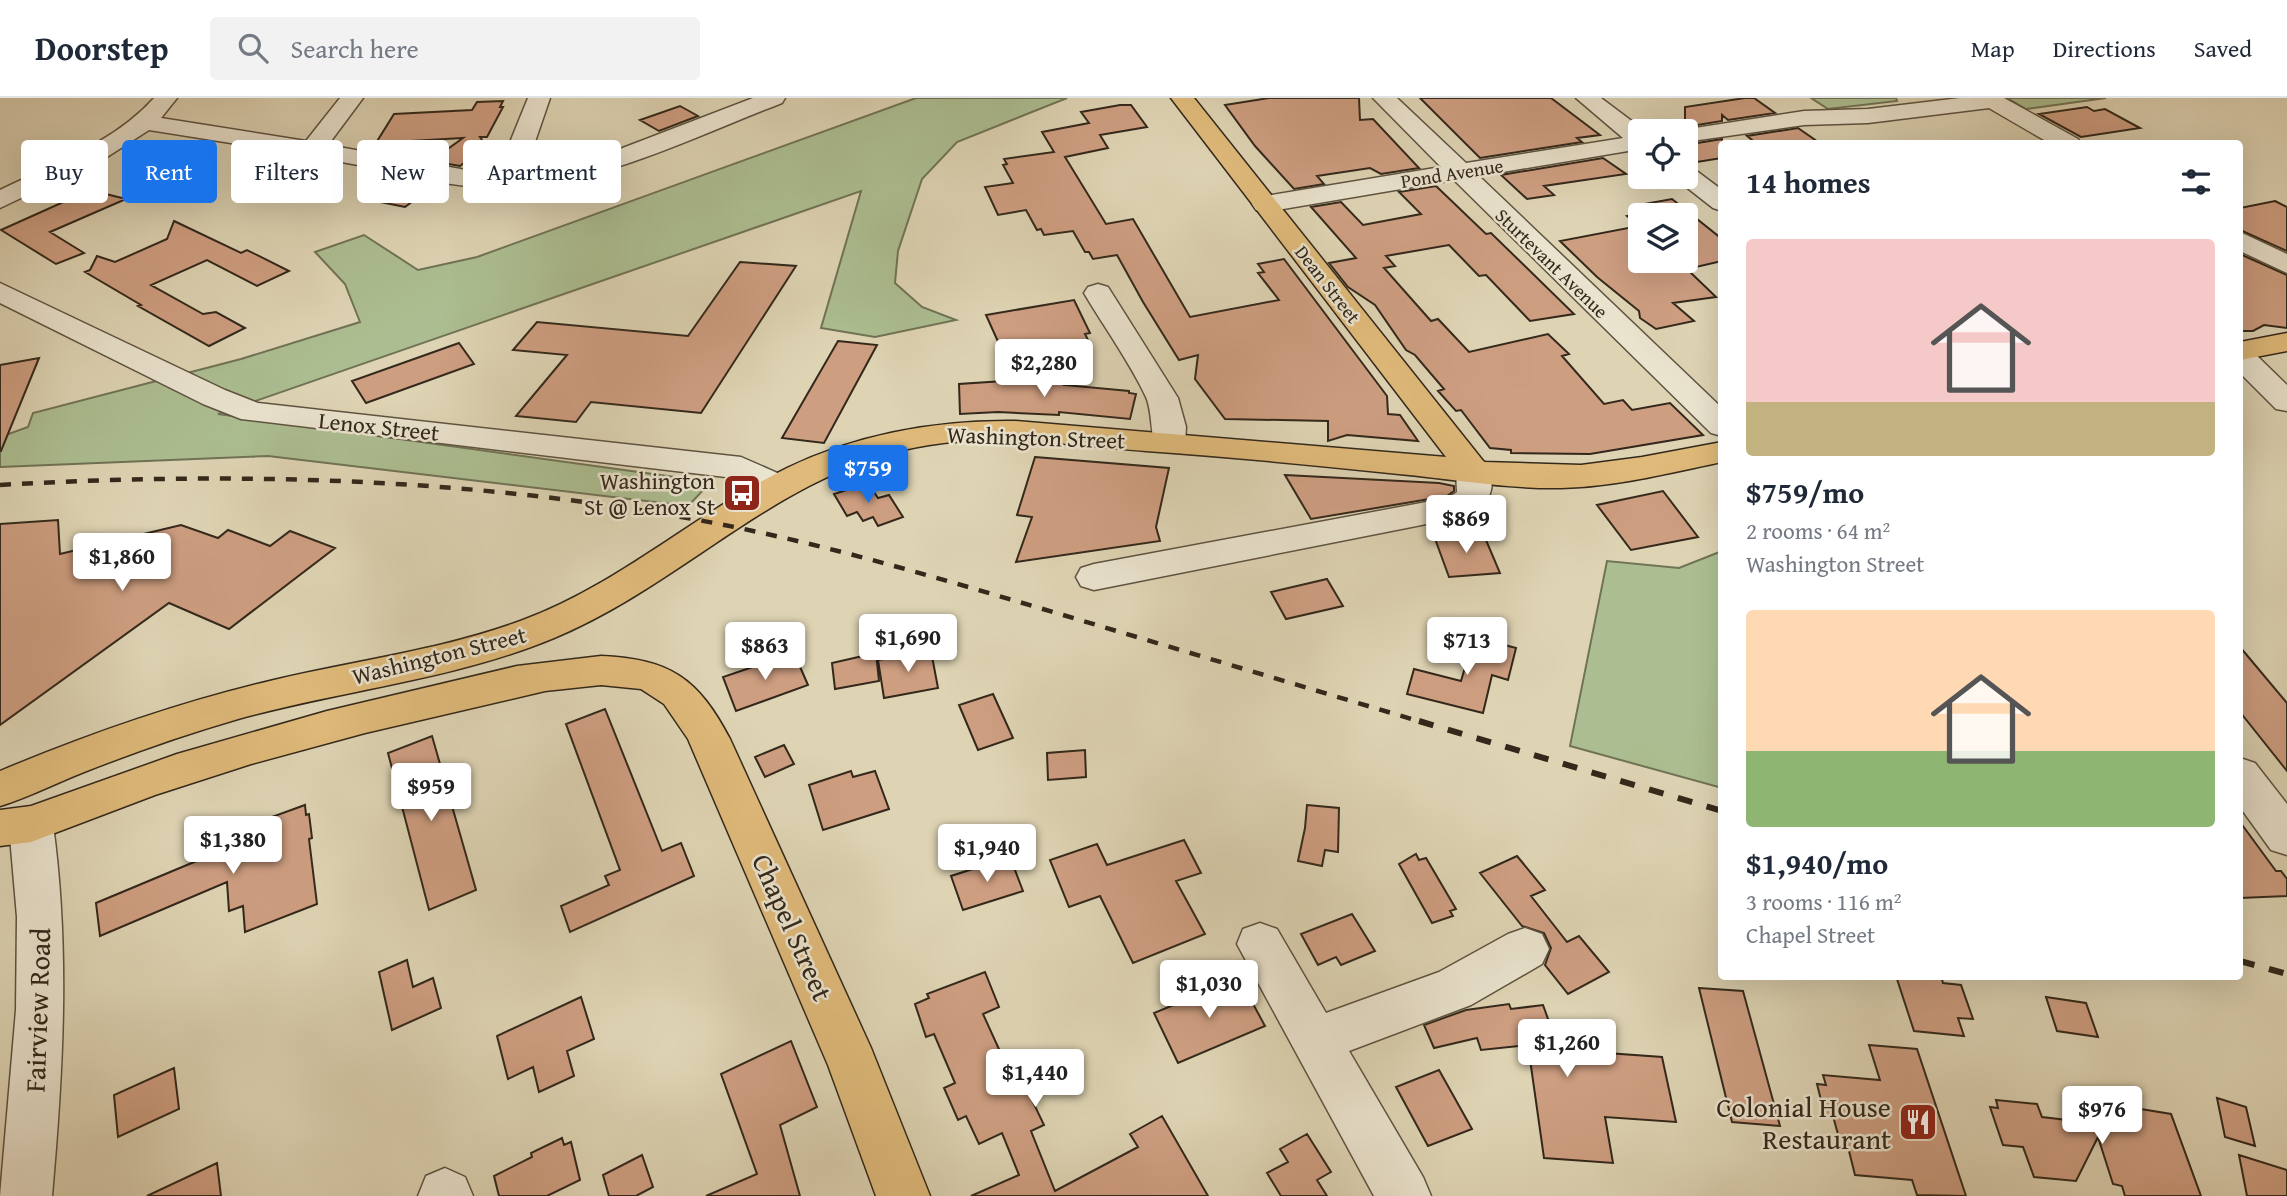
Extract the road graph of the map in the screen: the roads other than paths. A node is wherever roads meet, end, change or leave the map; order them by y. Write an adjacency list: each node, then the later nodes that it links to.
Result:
1 (166, 98): 11 (street)
2 (352, 98): 16 (street)
3 (539, 98): 17 (street)
4 (774, 98): 9 (street)
5 (1182, 98): 27 (main road, Dean Street)
6 (1384, 98): 22 (street, Sturtevant Avenue)
7 (1587, 98): 12 (street)
8 (1793, 98): 10 (street)
9 (742, 103): 21 (street)
10 (1825, 117): 13 (street); 14 (street); 18 (street)
11 (145, 122): 15 (street); 25 (street)
12 (1628, 130)
13 (1698, 133)
14 (1854, 137)
15 (256, 140)
16 (320, 140)
17 (523, 140)
18 (2062, 140)
19 (1628, 142): 22 (street, Pond Avenue)
20 (343, 155): 23 (street)
21 (621, 155)
22 (1457, 172): 27 (street, Pond Avenue); 36 (street, Sturtevant Avenue)
23 (463, 177)
24 (1698, 184): 26 (street)
25 (0, 200)
26 (1718, 200)
27 (1265, 204): 39 (main road, Dean Street)
28 (2243, 242): 29 (street)
29 (2287, 265)
30 (0, 292): 40 (street, Lenox Street)
31 (1098, 293): 37 (street)
32 (2287, 342): 33 (main road)
33 (2243, 353)
34 (2243, 357): 35 (street)
35 (2287, 402)
36 (1718, 422)
37 (1169, 442): 39 (main road, Washington Street); 40 (main road, Washington Street)
38 (1718, 453): 39 (main road, Washington Street)
39 (1473, 470): 41 (street)
40 (779, 487): 44 (main road, Washington Street)
41 (1094, 577)
42 (653, 678): 45 (main road, Washington Street); 51 (main road, Chapel Street)
43 (2243, 779): 46 (street)
44 (0, 789)
45 (10, 831): 50 (street, Fairview Road)
46 (2287, 838)
47 (1260, 944): 49 (street)
48 (1525, 949): 49 (street)
49 (1315, 1040): 52 (street)
50 (25, 1196)
51 (903, 1196)
52 (1404, 1196)

